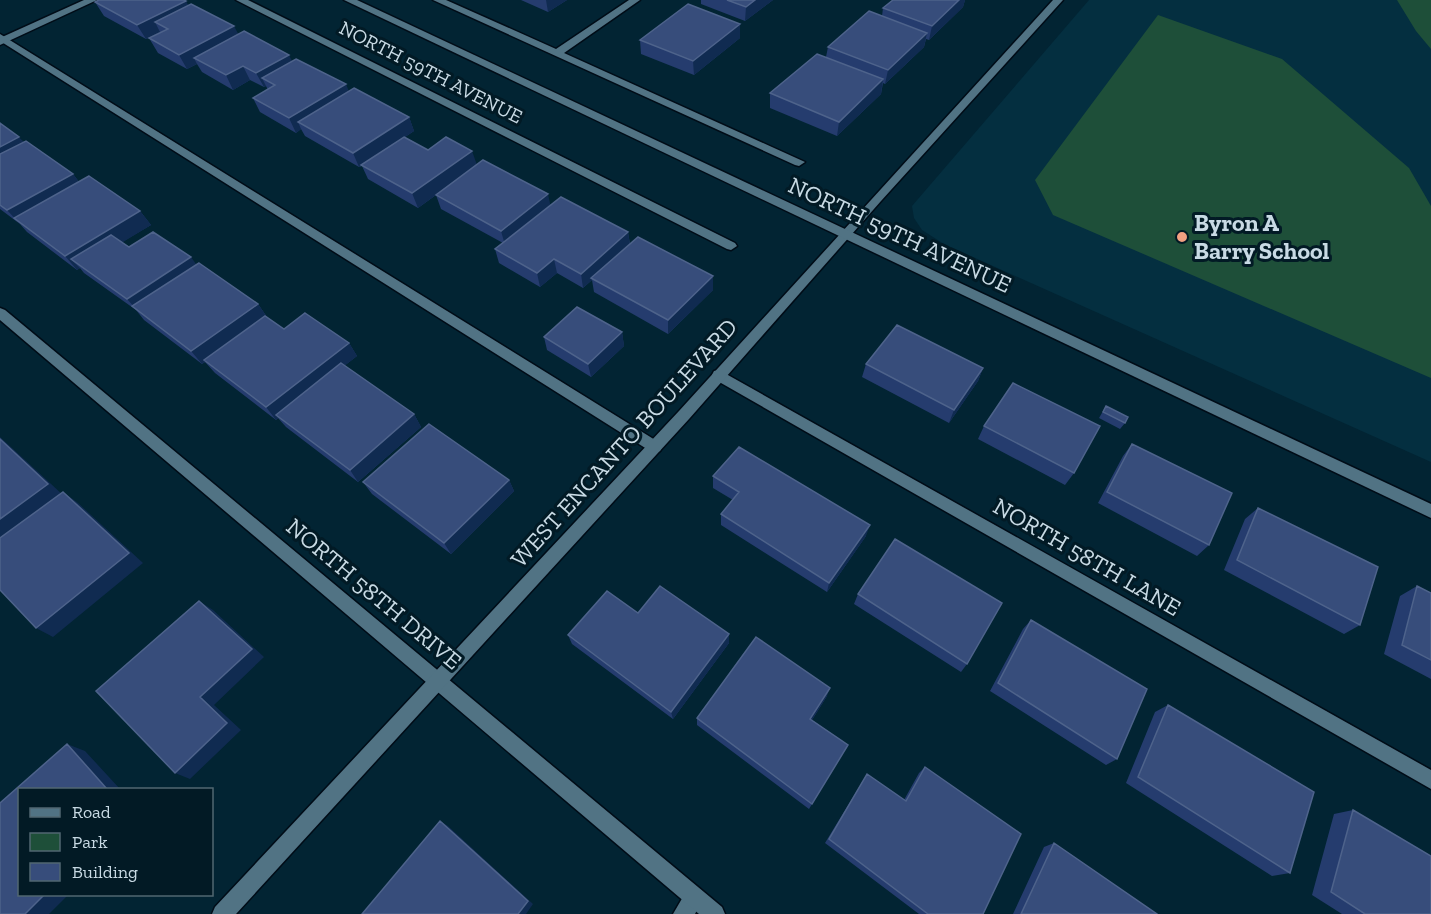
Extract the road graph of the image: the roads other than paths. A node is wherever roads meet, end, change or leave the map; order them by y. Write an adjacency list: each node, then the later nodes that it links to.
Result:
1 (92, 0): 7 (street)
2 (241, 0): 11 (street, NORTH 59TH AVENUE)
3 (349, 0): 10 (street, NORTH 59TH AVENUE)
4 (438, 0): 8 (street, NORTH 59TH AVENUE)
5 (635, 0): 8 (street)
6 (1058, 0): 10 (street, WEST ENCANTO BOULEVARD)
7 (2, 39): 14 (street)
8 (557, 53): 9 (street, NORTH 59TH AVENUE)
9 (799, 162)
10 (844, 235): 13 (street, WEST ENCANTO BOULEVARD); 15 (street, NORTH 59TH AVENUE)
11 (731, 246)
12 (0, 313): 16 (street, NORTH 58TH DRIVE)
13 (719, 375): 14 (street, WEST ENCANTO BOULEVARD); 17 (street, NORTH 58TH LANE)
14 (655, 447): 16 (street, WEST ENCANTO BOULEVARD)
15 (1431, 511)
16 (439, 680): 18 (street, NORTH 58TH DRIVE); 19 (street, WEST ENCANTO BOULEVARD)
17 (1431, 780)
18 (694, 897): 20 (street); 21 (street, NORTH 58TH DRIVE)
19 (222, 914)
20 (683, 914)
21 (715, 914)

